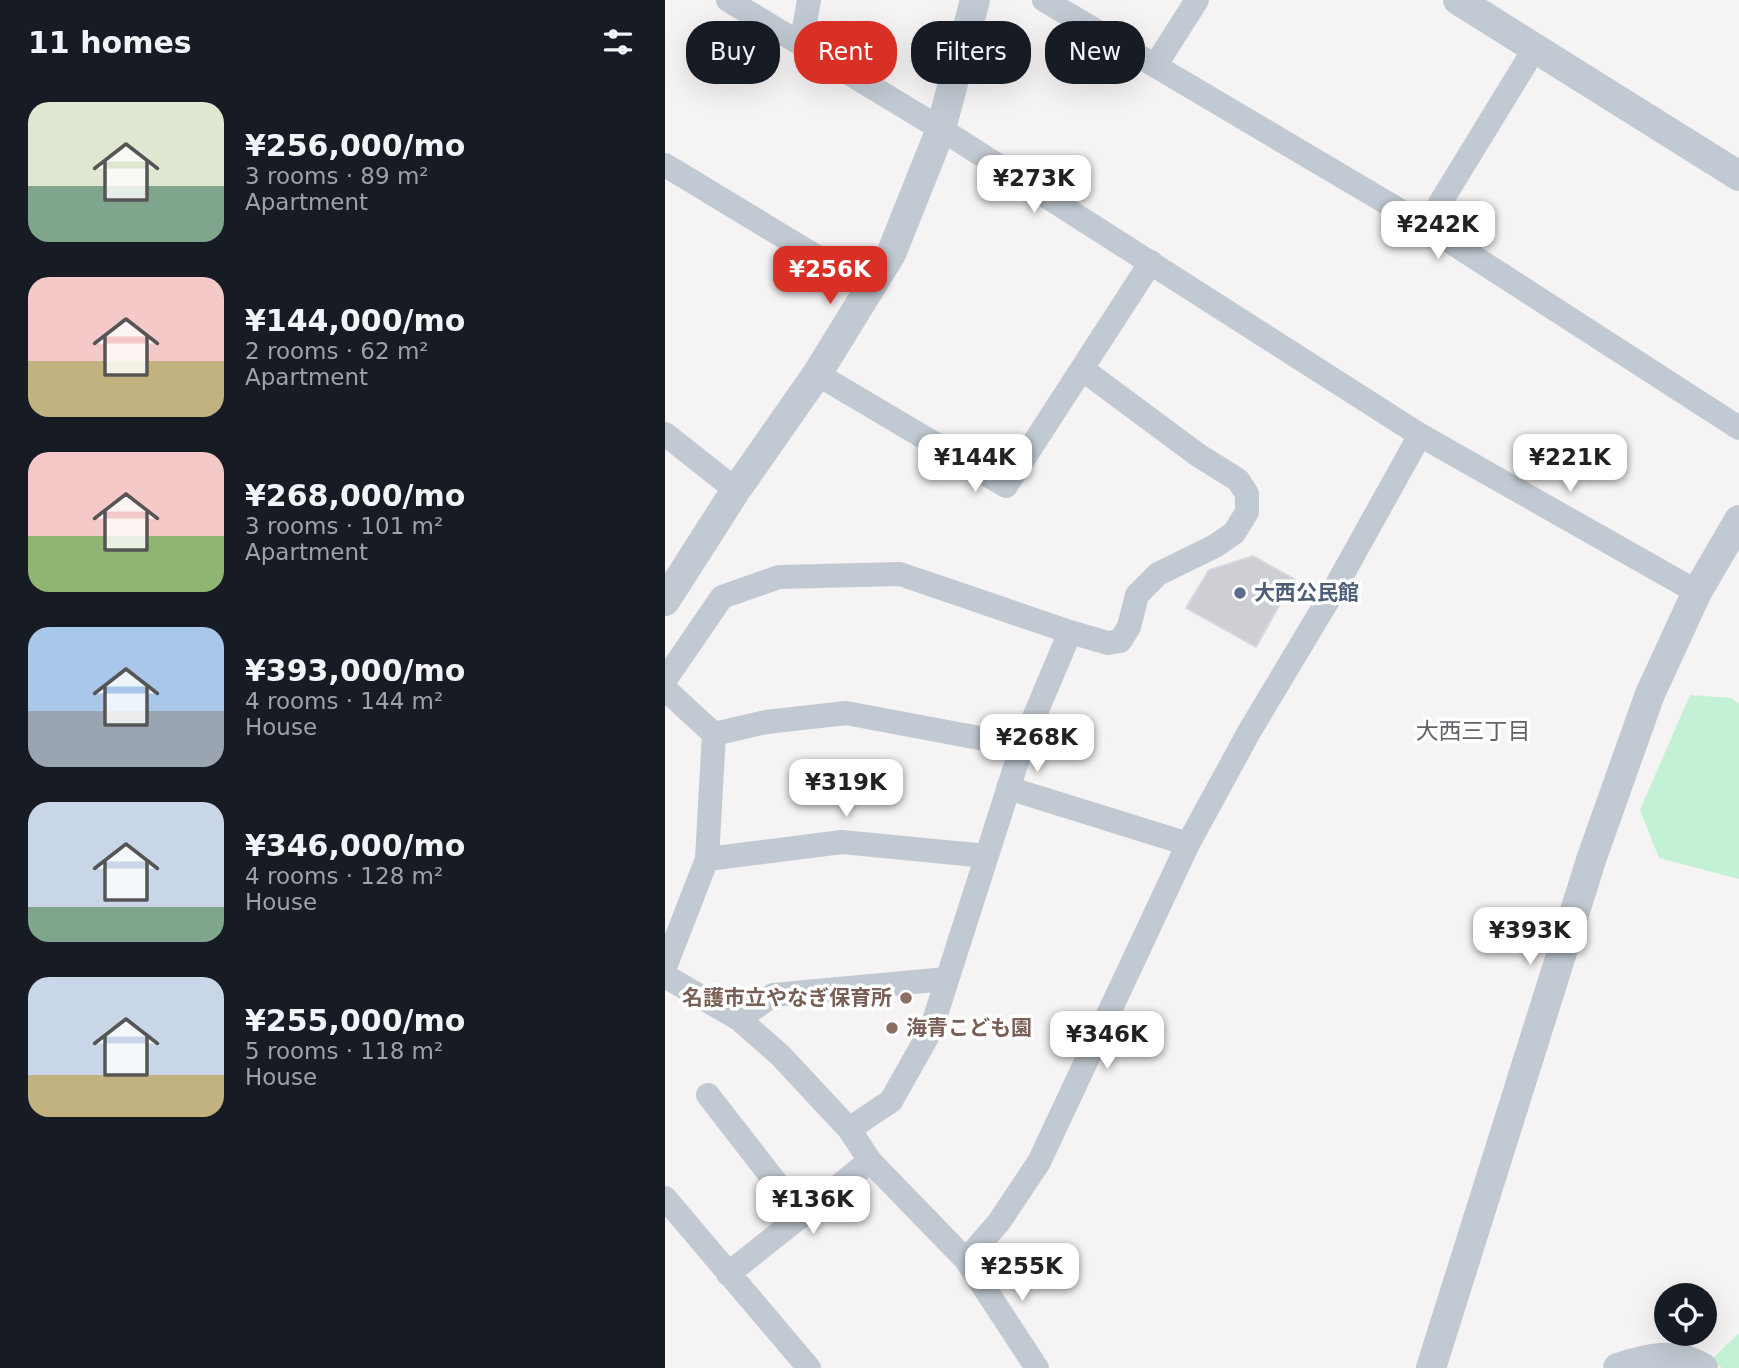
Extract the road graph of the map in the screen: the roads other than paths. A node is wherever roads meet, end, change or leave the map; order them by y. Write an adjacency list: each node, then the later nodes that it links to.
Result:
1 (728, 0): 8 (street)
2 (809, 0): 7 (street)
3 (975, 0): 12 (street)
4 (1044, 0): 10 (street)
5 (1197, 0): 10 (street)
6 (1458, 0): 9 (street)
7 (805, 21)
8 (794, 41)
9 (1535, 48): 14 (street); 15 (street)
10 (1155, 66): 15 (street)
11 (866, 84): 12 (street)
12 (941, 129): 16 (street); 17 (street)
13 (665, 165): 17 (street)
14 (1739, 176)
15 (1426, 226): 20 (street)
16 (1151, 262): 18 (street); 22 (street)
17 (870, 289): 19 (street)
18 (1082, 369): 19 (street); 27 (street)
19 (817, 374): 23 (street)
20 (1739, 428)
21 (665, 433): 23 (street)
22 (1420, 435): 25 (street); 33 (street)
23 (736, 490): 26 (street)
24 (1739, 520): 25 (street)
25 (1697, 592): 49 (street)
26 (665, 601)
27 (1070, 632): 28 (street); 31 (street)
28 (665, 680)
29 (665, 689): 30 (street)
30 (714, 734): 31 (street); 35 (street)
31 (1022, 746): 32 (street)
32 (1008, 788): 33 (street); 34 (street)
33 (1188, 844): 45 (street)
34 (986, 856): 35 (street); 38 (street)
35 (707, 859): 36 (street)
36 (665, 967)
37 (665, 976): 39 (street)
38 (947, 979): 39 (street); 41 (street)
39 (739, 1019): 41 (street)
40 (708, 1096): 44 (street)
41 (849, 1129): 42 (street)
42 (870, 1161): 44 (street); 45 (street)
43 (665, 1198): 46 (street)
44 (802, 1216): 46 (street)
45 (966, 1259): 48 (street)
46 (727, 1273): 47 (street)
47 (809, 1368)
48 (1037, 1368)
49 (1431, 1368)
50 (1618, 1368): 51 (street)
51 (1703, 1368)

